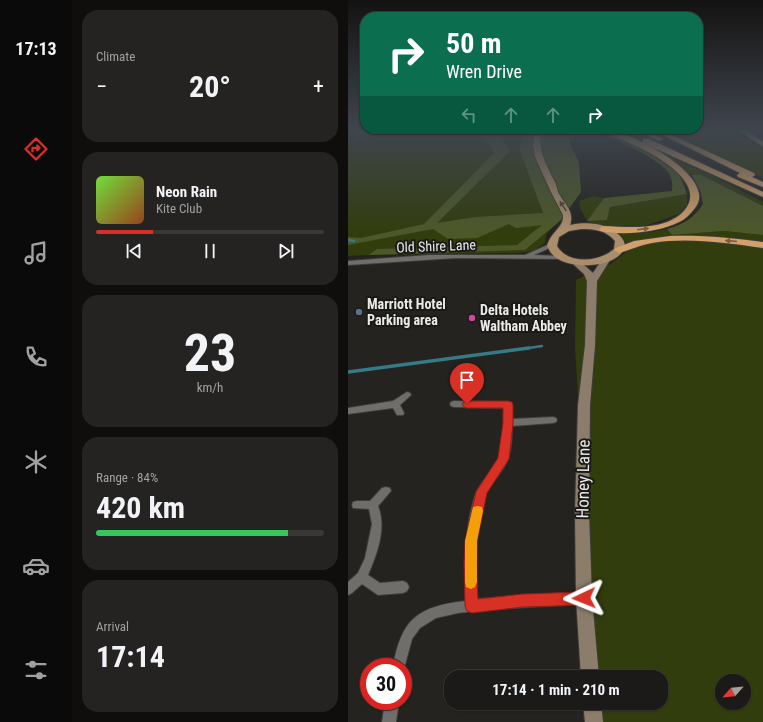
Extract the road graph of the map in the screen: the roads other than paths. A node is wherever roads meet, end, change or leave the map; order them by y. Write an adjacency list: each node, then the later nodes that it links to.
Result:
1 (541, 164): 7 (main road)
2 (670, 164): 11 (highway, one-way to 2)
3 (697, 164): 9 (highway)
4 (713, 164): 8 (highway)
5 (728, 164): 6 (highway)
6 (763, 180)
7 (551, 183): 10 (main road); 12 (main road, one-way to 7)
8 (763, 186)
9 (763, 195)
10 (594, 226): 11 (main road); 12 (main road)
11 (604, 229): 15 (main road)
12 (564, 230): 13 (main road)
13 (552, 245): 16 (street, Old Shire Lane); 17 (main road)
14 (763, 245): 15 (highway, one-way to 15)
15 (619, 250): 18 (main road)
16 (526, 256): 17 (street, Old Shire Lane); 20 (street, Old Shire Lane)
17 (564, 258): 19 (main road)
18 (606, 260): 19 (main road); 21 (street)
19 (575, 262): 21 (street)
20 (348, 263)
21 (592, 281): 35 (street, Honey Lane)
22 (407, 395): 23 (street)
23 (395, 404): 25 (street); 26 (street)
24 (454, 404): 28 (street)
25 (348, 411)
26 (400, 413)
27 (553, 420): 28 (street)
28 (508, 423): 36 (street)
29 (386, 490): 31 (street)
30 (357, 504): 31 (street)
31 (372, 505): 32 (street)
32 (362, 577): 33 (street); 34 (street)
33 (403, 587)
34 (348, 589)
35 (584, 598): 36 (street); 38 (street, Honey Lane)
36 (472, 606): 37 (street)
37 (401, 658)
38 (589, 670)
39 (391, 710): 41 (street)
40 (593, 710): 42 (street)
41 (389, 722)
42 (594, 722)

